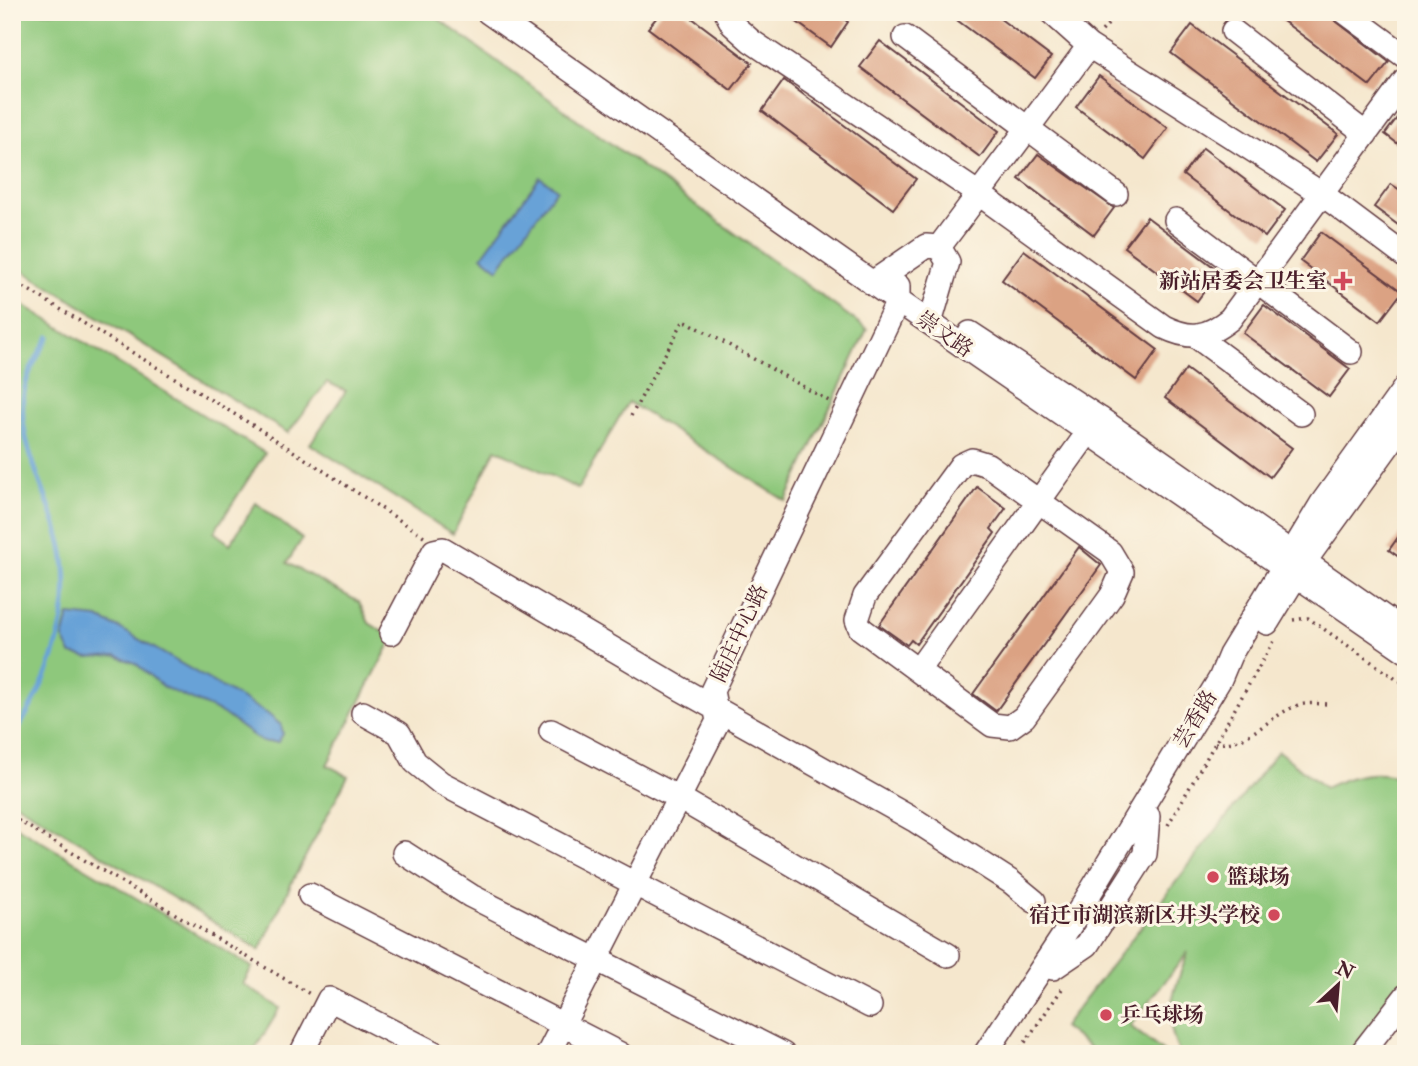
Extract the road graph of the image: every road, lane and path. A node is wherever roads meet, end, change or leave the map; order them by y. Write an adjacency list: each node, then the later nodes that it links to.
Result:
1 (488, 12): 22 (street, 崇文路)
2 (514, 12): 22 (street, 崇文路)
3 (726, 12): 14 (street)
4 (1051, 12): 9 (street)
5 (1119, 12): 9 (path)
6 (1346, 12): 10 (street)
7 (1233, 31): 13 (street)
8 (905, 37): 12 (street)
9 (1089, 46): 12 (street); 16 (street)
10 (1406, 57)
11 (1405, 82): 13 (street)
12 (1028, 128): 14 (street); 15 (street)
13 (1366, 134): 16 (street)
14 (979, 194): 18 (street); 24 (street)
15 (1116, 194)
16 (1322, 194): 19 (street); 21 (street)
17 (1176, 220): 21 (street)
18 (939, 247): 22 (street); 23 (street)
19 (1406, 257)
20 (12, 280): 33 (path)
21 (1257, 282): 24 (street); 25 (street)
22 (888, 286): 23 (street, 崇文路); 27 (street, 陆庄中心路)
23 (934, 317): 31 (street, 崇文路)
24 (1197, 337): 28 (street)
25 (1351, 352)
26 (1406, 386): 34 (street, 芸香路)
27 (846, 410): 29 (path); 43 (street, 陆庄中心路)
28 (1301, 414)
29 (631, 416)
30 (1406, 421): 34 (street, 芸香路)
31 (1093, 425): 32 (street); 34 (street, 崇文路)
32 (1039, 502): 40 (street); 40 (street); 40 (street)
33 (443, 549): 36 (street); 43 (street)
34 (1294, 565): 37 (street, 崇文路); 39 (street, 崇文路); 49 (street, 芸香路); 66 (street, 芸香路)
35 (1286, 624): 41 (path)
36 (391, 633)
37 (1406, 633)
38 (1276, 637): 46 (path)
39 (1406, 651)
40 (918, 670)
41 (1406, 686)
42 (1330, 704): 46 (path)
43 (715, 706): 47 (street, 陆庄中心路); 53 (street)
44 (363, 713): 51 (street)
45 (551, 731): 47 (street)
46 (1215, 743): 49 (path)
47 (679, 798): 51 (street, 陆庄中心路); 54 (street)
48 (12, 817): 58 (path)
49 (1157, 823): 56 (street, 芸香路)
50 (404, 853): 55 (street)
51 (635, 884): 55 (street, 陆庄中心路); 59 (street)
52 (310, 895): 60 (street)
53 (1034, 901)
54 (948, 955)
55 (595, 961): 60 (street, 陆庄中心路); 65 (street)
56 (1062, 972): 67 (street, 芸香路); 68 (path)
57 (1406, 996): 69 (street)
58 (328, 999): 61 (street); 62 (street)
59 (870, 1006)
60 (563, 1024): 63 (street, 陆庄中心路); 64 (street)
61 (300, 1054)
62 (436, 1054)
63 (548, 1054)
64 (620, 1054)
65 (783, 1054)
66 (985, 1054)
67 (996, 1054)
68 (1017, 1054)
69 (1361, 1054)

